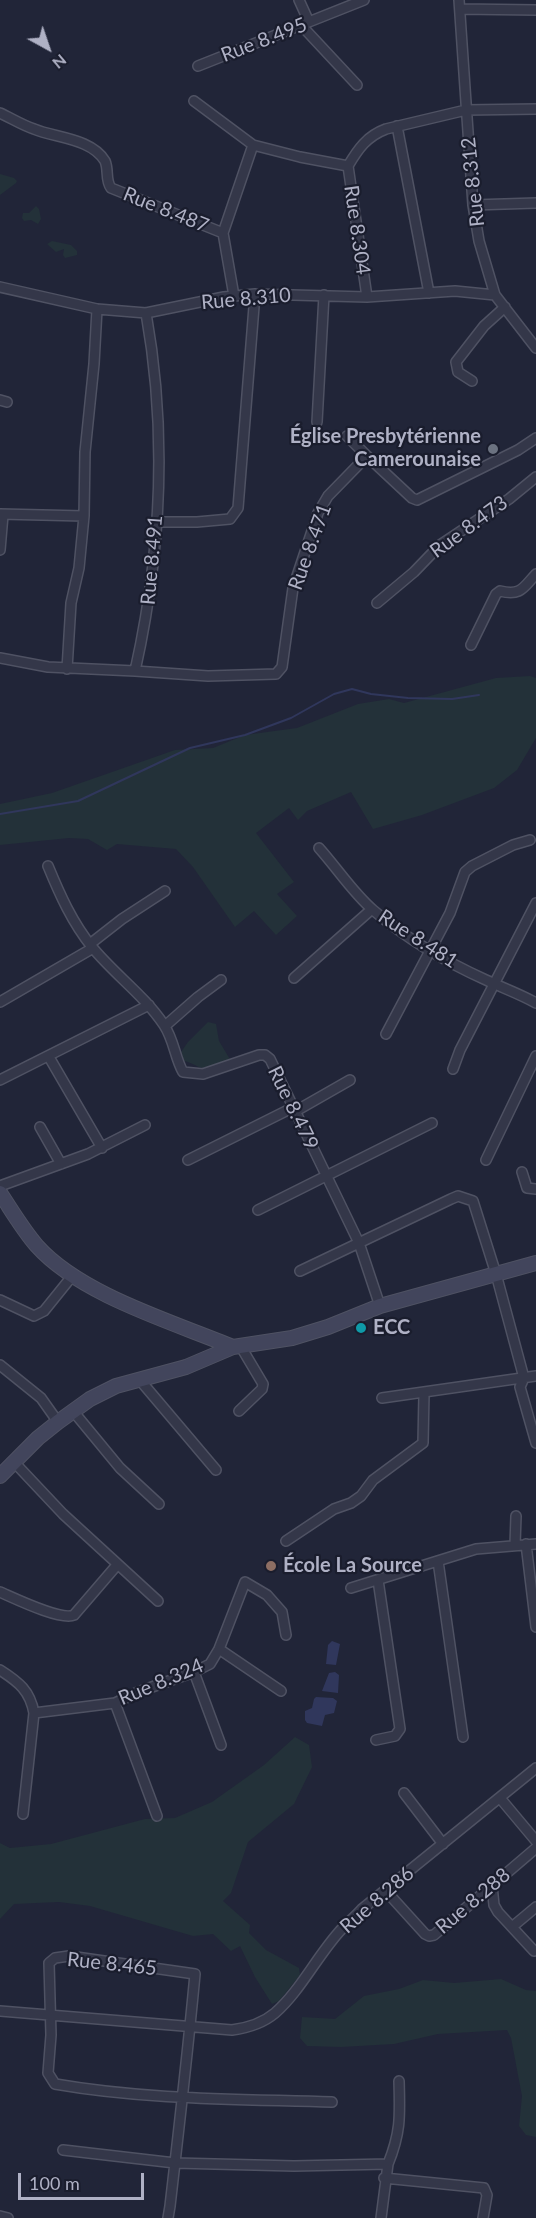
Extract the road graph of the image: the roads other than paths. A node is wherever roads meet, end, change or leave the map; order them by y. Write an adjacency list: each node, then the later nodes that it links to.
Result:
1 (299, 0): 5 (street)
2 (364, 0): 5 (street, Rue 8.495)
3 (459, 5): 4 (street); 10 (street, Rue 8.312)
4 (536, 10)
5 (305, 24): 6 (street, Rue 8.495); 7 (street)
6 (198, 66)
7 (357, 85)
8 (194, 101): 13 (street)
9 (536, 109): 10 (street)
10 (466, 110): 12 (street); 16 (street, Rue 8.312)
11 (0, 113): 17 (street, Rue 8.487)
12 (397, 126): 14 (street); 19 (street)
13 (253, 145): 14 (street, Rue 8.304); 17 (street)
14 (348, 166): 24 (street, Rue 8.304)
15 (536, 203): 16 (street)
16 (473, 205): 22 (street, Rue 8.312)
17 (223, 233): 23 (street)
18 (0, 287): 26 (street, Rue 8.310)
19 (429, 292): 22 (street, Rue 8.310); 24 (street, Rue 8.310)
20 (255, 294): 21 (street, Rue 8.310); 23 (street, Rue 8.310); 37 (street)
21 (324, 295): 24 (street, Rue 8.310); 30 (street)
22 (495, 295): 25 (street, Rue 8.312)
23 (234, 296): 27 (street, Rue 8.310)
24 (367, 297)
25 (505, 307): 28 (street, Rue 8.312); 29 (street)
26 (97, 309): 27 (street, Rue 8.310); 36 (street)
27 (146, 313): 37 (street, Rue 8.491)
28 (536, 348)
29 (472, 381)
30 (317, 422)
31 (347, 436): 33 (street)
32 (536, 438): 33 (street)
33 (367, 456): 44 (street, Rue 8.471)
34 (536, 477): 40 (street, Rue 8.473)
35 (2, 514): 36 (street); 38 (street)
36 (84, 516): 43 (street)
37 (157, 522): 44 (street, Rue 8.491)
38 (0, 550)
39 (536, 574): 41 (street)
40 (378, 603)
41 (471, 645)
42 (0, 658): 43 (street)
43 (67, 669): 44 (street)
44 (135, 671)
45 (530, 840): 52 (street)
46 (320, 848): 50 (street, Rue 8.481)
47 (48, 866): 51 (street, Rue 8.479)
48 (165, 891): 51 (street)
49 (536, 903): 55 (street)
50 (372, 909): 52 (street, Rue 8.481); 53 (street)
51 (91, 946): 56 (street); 58 (street, Rue 8.479)
52 (430, 951): 55 (street, Rue 8.481); 60 (street)
53 (294, 978)
54 (221, 980): 59 (street)
55 (495, 983): 57 (street, Rue 8.481); 63 (street)
56 (0, 1002)
57 (536, 1003)
58 (149, 1005): 59 (street, Rue 8.479); 62 (street)
59 (165, 1026): 66 (street, Rue 8.479)
60 (386, 1034)
61 (536, 1056): 72 (street)
62 (49, 1057): 64 (street); 70 (street)
63 (453, 1069)
64 (0, 1080)
65 (350, 1080): 66 (street)
66 (293, 1110): 71 (street); 75 (street, Rue 8.479)
67 (432, 1123): 75 (street)
68 (145, 1125): 70 (street)
69 (40, 1127): 73 (street)
70 (102, 1148): 73 (street)
71 (188, 1160)
72 (486, 1160)
73 (61, 1164): 76 (street)
74 (522, 1172): 77 (street)
75 (327, 1176): 79 (street); 80 (street, Rue 8.479)
76 (0, 1186)
77 (536, 1189)
78 (0, 1193): 84 (street)
79 (258, 1210)
80 (359, 1243): 82 (street); 83 (street); 86 (street, Rue 8.479)
81 (536, 1263): 83 (street)
82 (300, 1270)
83 (496, 1274): 86 (street); 90 (street)
84 (72, 1275): 85 (street); 87 (street)
85 (0, 1300)
86 (380, 1306): 87 (street)
87 (237, 1347): 91 (street); 94 (street)
88 (0, 1365): 96 (street)
89 (536, 1376): 90 (street)
90 (524, 1378): 92 (street); 97 (street)
91 (139, 1379): 95 (street); 99 (street)
92 (424, 1394): 93 (street); 103 (street)
93 (382, 1398)
94 (239, 1411)
95 (73, 1412): 96 (street); 101 (street)
96 (58, 1422): 98 (street)
97 (536, 1443)
98 (14, 1462): 100 (street); 108 (street)
99 (216, 1470)
100 (0, 1476)
101 (159, 1504)
102 (516, 1516): 106 (street)
103 (286, 1541)
104 (526, 1544): 105 (street); 106 (street); 113 (street)
105 (536, 1544)
106 (515, 1545): 107 (street)
107 (438, 1561): 109 (street); 121 (street)
108 (117, 1565): 111 (street); 112 (street)
109 (378, 1580): 110 (street); 122 (street)
110 (351, 1588)
111 (0, 1592)
112 (158, 1601)
113 (536, 1627)
114 (286, 1635): 115 (street, Rue 8.324)
115 (219, 1649): 117 (street, Rue 8.324); 118 (street)
116 (0, 1670): 120 (street)
117 (194, 1672): 119 (street, Rue 8.324); 123 (street)
118 (280, 1691)
119 (115, 1703): 120 (street, Rue 8.324); 128 (street)
120 (34, 1713): 127 (street)
121 (463, 1737)
122 (376, 1740)
123 (220, 1745)
124 (536, 1768): 126 (street, Rue 8.286)
125 (404, 1792): 130 (street)
126 (500, 1798): 129 (street); 130 (street, Rue 8.286)
127 (23, 1814)
128 (157, 1816)
129 (536, 1841)
130 (443, 1844): 133 (street, Rue 8.286)
131 (536, 1848): 132 (street, Rue 8.288)
132 (492, 1886): 133 (street, Rue 8.288); 135 (street)
133 (386, 1891): 139 (street, Rue 8.286)
134 (536, 1907): 135 (street)
135 (512, 1927): 136 (street)
136 (534, 1951)
137 (0, 2010): 138 (street, Rue 8.286)
138 (49, 2014): 139 (street, Rue 8.286); 139 (street, Rue 8.465); 141 (street, Rue 8.465)
139 (190, 2027): 141 (street, Rue 8.465)
140 (399, 2081): 145 (street)
141 (182, 2098): 142 (street); 144 (street, Rue 8.465)
142 (332, 2102)
143 (63, 2150): 144 (street)
144 (175, 2163): 145 (street); 149 (street, Rue 8.465)
145 (387, 2164): 146 (street)
146 (384, 2178): 150 (street); 151 (street)
147 (0, 2216): 148 (street)
148 (8, 2218)
149 (168, 2218)
150 (381, 2218)
151 (483, 2218)

